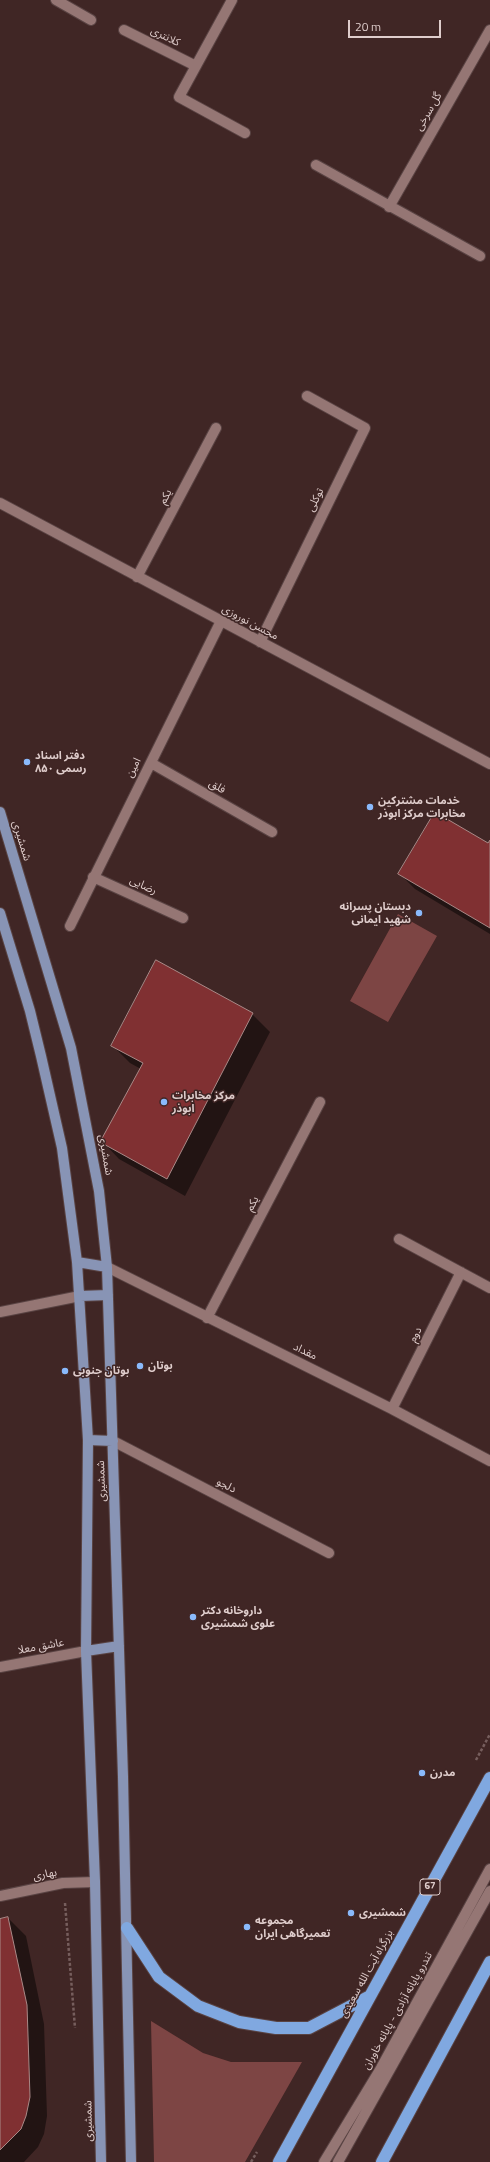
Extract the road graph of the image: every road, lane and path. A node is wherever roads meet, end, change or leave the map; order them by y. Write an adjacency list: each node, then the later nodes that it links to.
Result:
1 (56, 0): 3 (street)
2 (232, 0): 7 (street)
3 (71, 4): 4 (street)
4 (91, 20)
5 (124, 30): 7 (street, کلانتری)
6 (490, 30): 10 (street, گل سرخی)
7 (196, 66): 8 (street)
8 (245, 133)
9 (316, 165): 10 (street)
10 (389, 207): 11 (street)
11 (480, 256)
12 (306, 396): 17 (street, توکلی)
13 (216, 428): 15 (street, یکم)
14 (0, 503): 15 (street, محسن نوروزی)
15 (137, 577): 16 (street, محسن نوروزی)
16 (220, 621): 17 (street, محسن نوروزی); 18 (street, امین)
17 (260, 642): 19 (street, محسن نوروزی)
18 (151, 763): 21 (street, فلق); 22 (street, امین)
19 (490, 764)
20 (0, 812): 29 (main road, شمشیری)
21 (272, 832)
22 (93, 876): 24 (street, رضایی); 25 (street, امین)
23 (0, 913): 28 (main road, شمشیری)
24 (183, 918)
25 (70, 926)
26 (320, 1102): 35 (street, یکم)
27 (399, 1239): 30 (street)
28 (77, 1262): 29 (main road); 33 (main road, شمشیری)
29 (107, 1267): 32 (main road, شمشیری); 35 (street, مقداد)
30 (461, 1272): 31 (street); 36 (street, دوم)
31 (490, 1288)
32 (108, 1295): 33 (main road); 38 (main road, شمشیری)
33 (80, 1296): 34 (street); 37 (main road, شمشیری)
34 (0, 1312)
35 (207, 1318): 36 (street, مقداد)
36 (392, 1409): 39 (street, مقداد)
37 (88, 1440): 38 (main road); 42 (main road, شمشیری)
38 (112, 1441): 40 (street, دلجو); 41 (main road, شمشیری)
39 (490, 1462)
40 (329, 1553)
41 (119, 1646): 42 (main road); 50 (main road, شمشیری)
42 (86, 1651): 43 (street, عاشق معلا); 46 (main road, شمشیری)
43 (0, 1667)
44 (490, 1778): 52 (highway, بزرگراه آیت الله سعیدی / 67)
45 (490, 1869): 57 (street, تندرو پایانه آزادی - پایانه خاوران)
46 (95, 1882): 47 (street, بهاری); 54 (main road, شمشیری)
47 (63, 1883): 49 (street, بهاری); 53 (path)
48 (490, 1891): 58 (street)
49 (0, 1896)
50 (127, 1928): 52 (highway); 55 (main road, شمشیری)
51 (490, 1962): 59 (highway)
52 (370, 1996): 56 (highway, بزرگراه آیت الله سعیدی / 67)
53 (75, 2034)
54 (102, 2162)
55 (131, 2162)
56 (279, 2162)
57 (324, 2162)
58 (338, 2162)
59 (382, 2162)

